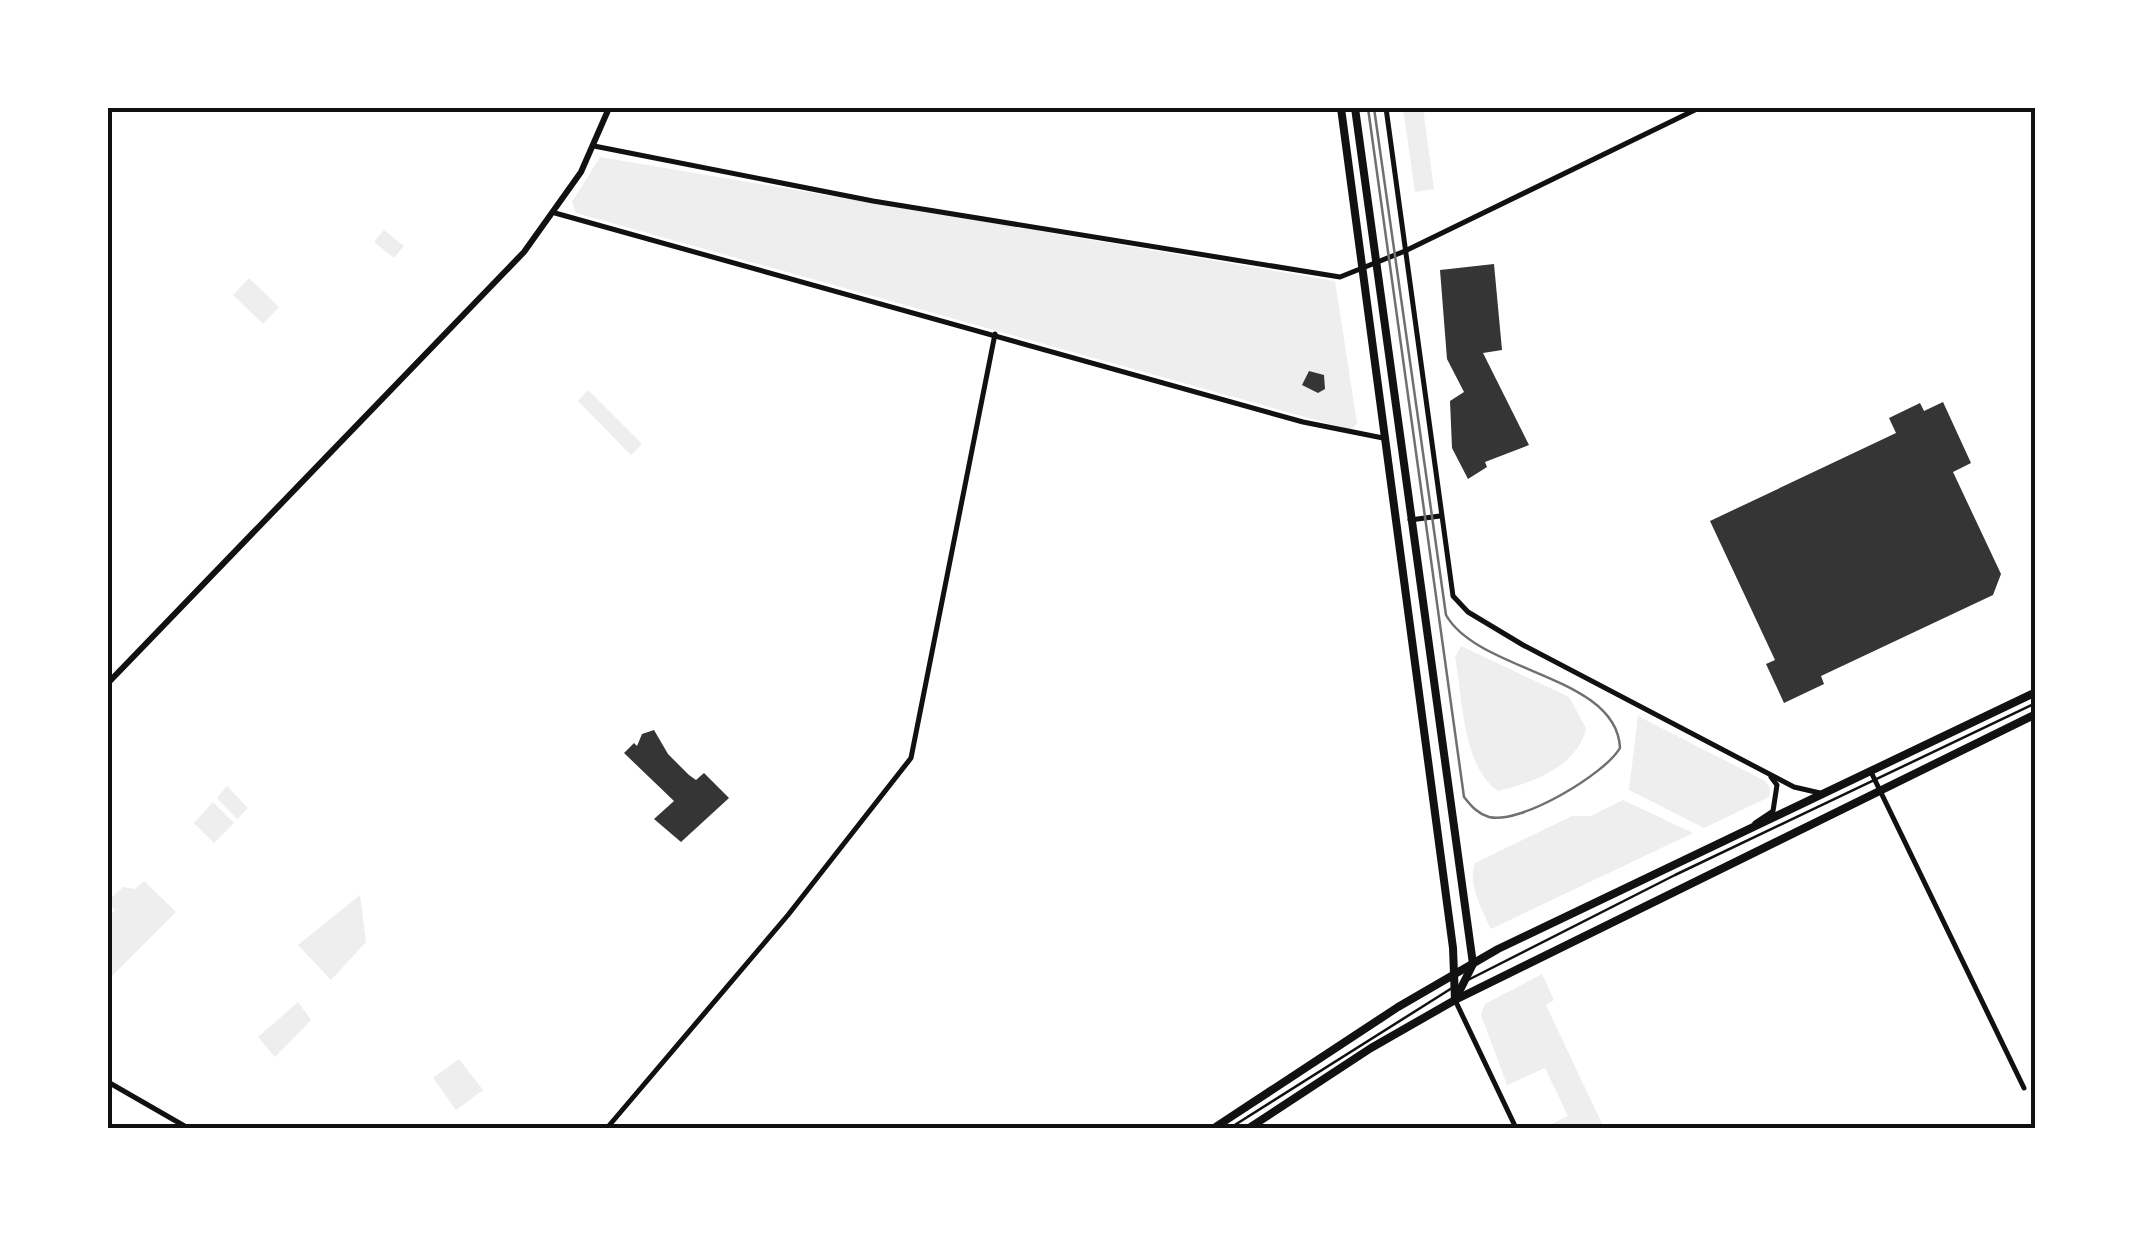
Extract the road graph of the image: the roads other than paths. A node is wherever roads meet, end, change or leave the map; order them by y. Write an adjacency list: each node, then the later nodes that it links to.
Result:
1 (609, 108): 6 (street)
2 (1340, 108): 10 (main road)
3 (1355, 108): 9 (main road)
4 (1386, 108): 8 (street)
5 (1699, 108): 8 (street)
6 (594, 146): 7 (street); 10 (street)
7 (555, 213): 11 (street); 15 (street)
8 (1406, 251): 9 (street); 13 (street)
9 (1375, 264): 10 (street); 14 (main road)
10 (1360, 272): 12 (main road)
11 (995, 334): 12 (street); 33 (street)
12 (1383, 438): 26 (main road)
13 (1440, 516): 14 (street); 20 (street)
14 (1410, 520): 24 (main road)
15 (108, 683)
16 (2036, 692): 19 (main road)
17 (2036, 703): 21 (lane)
18 (2036, 714): 21 (main road)
19 (1870, 770): 21 (street); 22 (main road)
20 (1769, 774): 22 (street); 23 (street)
21 (1877, 785): 25 (lane); 29 (main road); 31 (street)
22 (1820, 793): 23 (main road)
23 (1750, 826): 24 (main road)
24 (1473, 964): 25 (lane); 26 (main road); 27 (main road)
25 (1488, 970): 27 (lane)
26 (1452, 976): 28 (main road); 34 (main road)
27 (1464, 982): 28 (lane); 29 (main road)
28 (1454, 988): 29 (main road); 35 (lane)
29 (1455, 1000): 36 (main road); 37 (street)
30 (108, 1082): 32 (street)
31 (2024, 1088)
32 (188, 1128)
33 (607, 1128)
34 (1214, 1128)
35 (1230, 1128)
36 (1248, 1128)
37 (1516, 1128)

